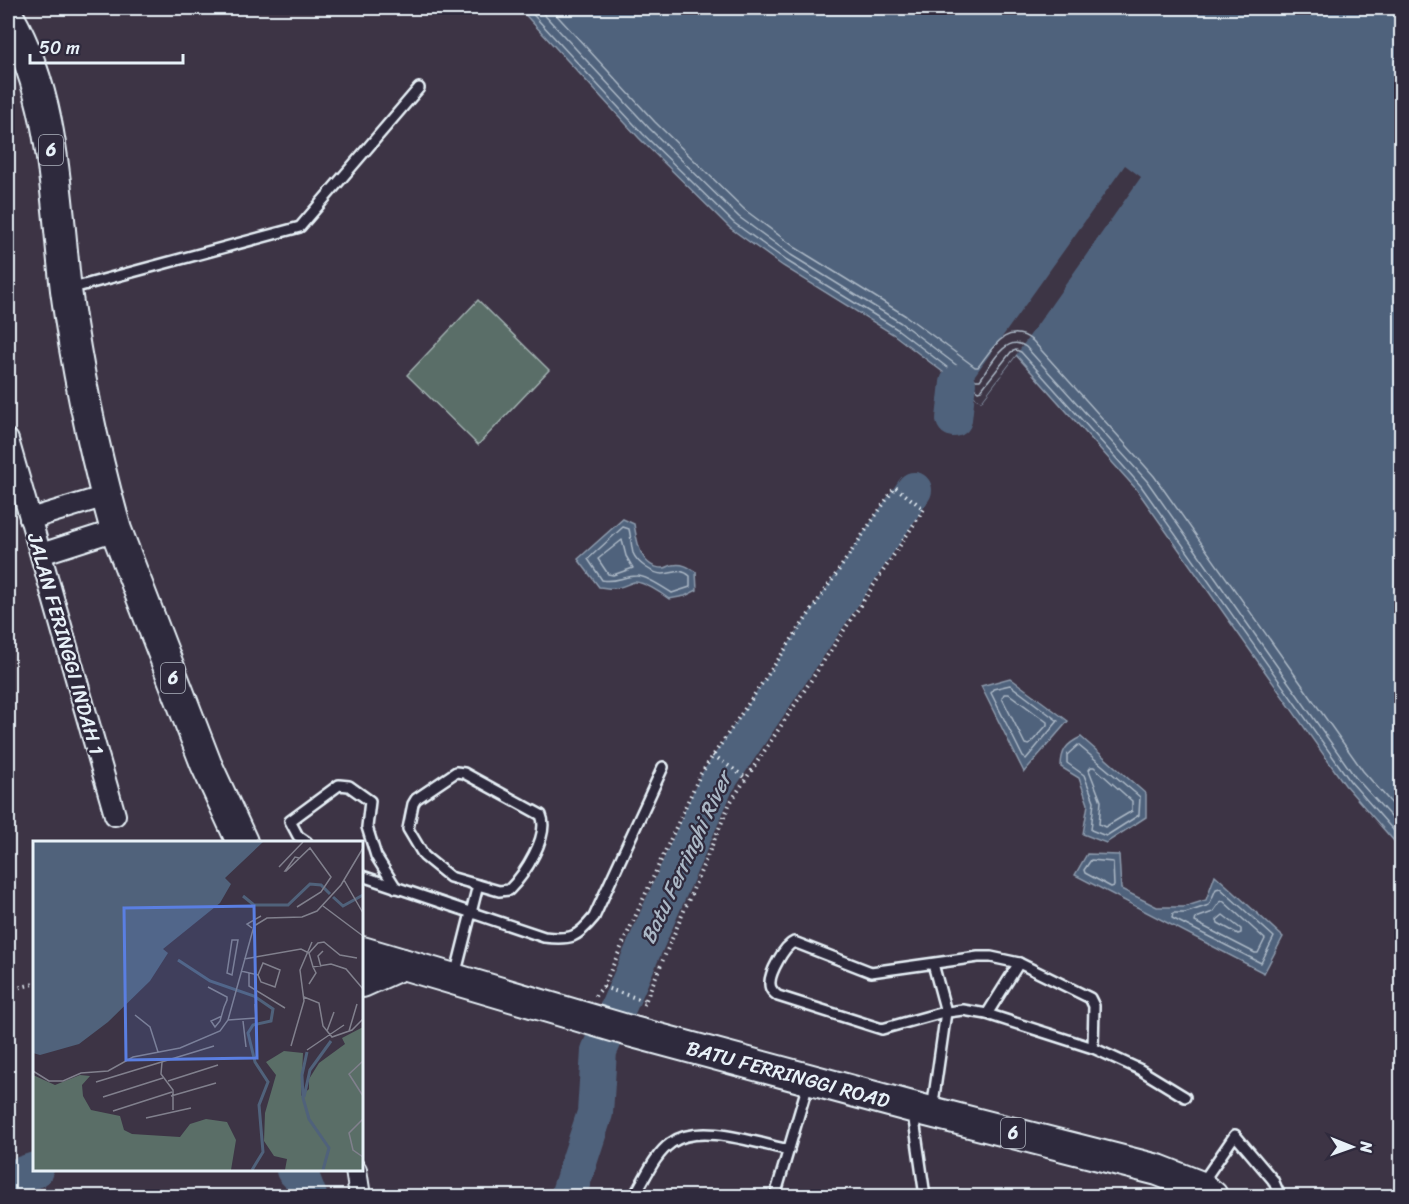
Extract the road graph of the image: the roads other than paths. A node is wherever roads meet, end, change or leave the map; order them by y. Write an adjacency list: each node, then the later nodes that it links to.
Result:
1 (8, 16): 3 (main road, 6)
2 (419, 88): 3 (lane)
3 (66, 290): 5 (main road, 6)
4 (8, 440): 6 (street, JALAN FERINGGI INDAH 1)
5 (106, 496): 6 (street); 7 (main road, 6)
6 (30, 519): 8 (street, JALAN FERINGGI INDAH 1)
7 (116, 530): 8 (street); 11 (main road, 6)
8 (40, 554): 10 (street, JALAN FERINGGI INDAH 1)
9 (663, 767): 16 (lane)
10 (115, 815)
11 (241, 841)
12 (304, 841): 15 (lane)
13 (363, 876): 15 (lane)
14 (478, 885): 14 (lane); 16 (lane)
15 (396, 888): 16 (lane)
16 (470, 913): 21 (lane)
17 (363, 952): 19 (main road, BATU FERRINGGI ROAD / 6)
18 (1019, 963): 20 (lane); 24 (lane); 25 (lane)
19 (402, 964): 21 (main road, BATU FERRINGGI ROAD / 6); 22 (main road)
20 (933, 964): 23 (lane); 23 (lane)
21 (455, 979): 26 (main road, BATU FERRINGGI ROAD / 6)
22 (363, 982)
23 (946, 1012): 24 (lane); 28 (lane)
24 (987, 1014): 25 (lane)
25 (1094, 1048): 27 (lane)
26 (809, 1079): 28 (main road, BATU FERRINGGI ROAD / 6); 29 (lane)
27 (1185, 1097)
28 (922, 1110): 31 (main road, BATU FERRINGGI ROAD / 6); 35 (lane)
29 (789, 1150): 33 (lane); 34 (lane)
30 (356, 1171): 32 (street)
31 (1206, 1191): 36 (lane)
32 (360, 1197)
33 (634, 1197)
34 (775, 1197)
35 (925, 1197)
36 (1280, 1197)

